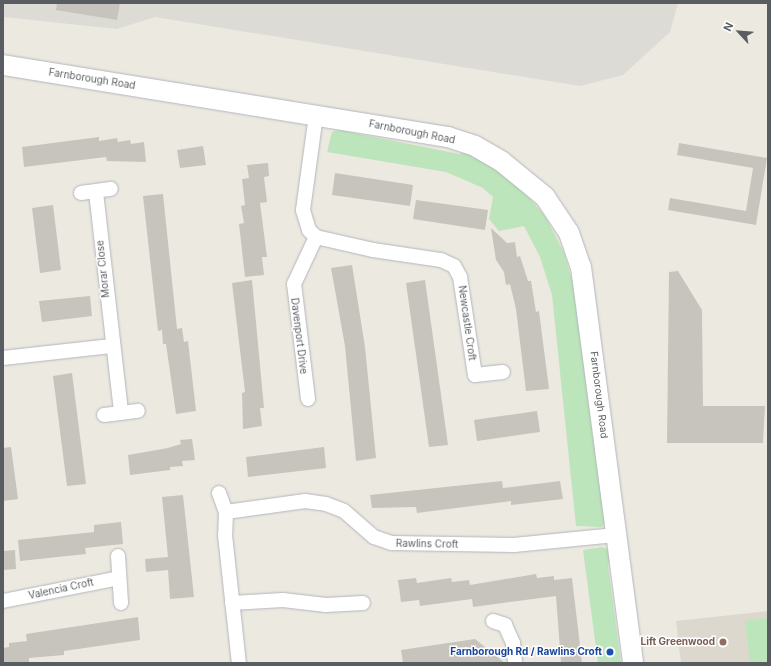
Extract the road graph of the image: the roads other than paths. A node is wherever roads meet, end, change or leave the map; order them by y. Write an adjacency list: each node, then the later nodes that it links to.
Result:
1 (3, 65): 2 (street, Farnborough Road)
2 (316, 115): 6 (street); 16 (street, Farnborough Road)
3 (111, 189): 4 (street)
4 (96, 192): 5 (street); 7 (street, Morar Close)
5 (81, 193)
6 (316, 237): 9 (street, Newcastle Croft); 10 (street, Davenport Drive)
7 (111, 346): 8 (street); 12 (street, Morar Close)
8 (3, 358)
9 (503, 372)
10 (308, 399)
11 (138, 410): 12 (street)
12 (121, 413): 13 (street)
13 (104, 415)
14 (218, 493): 15 (street)
15 (226, 512): 16 (street, Rawlins Croft); 21 (street)
16 (616, 535): 26 (street, Farnborough Road)
17 (118, 556): 18 (street)
18 (119, 578): 19 (street, Valencia Croft); 20 (street)
19 (3, 601)
20 (121, 603)
21 (232, 603): 22 (street); 24 (street)
22 (363, 603)
23 (492, 621): 25 (street)
24 (239, 663)
25 (515, 663)
26 (633, 663)

